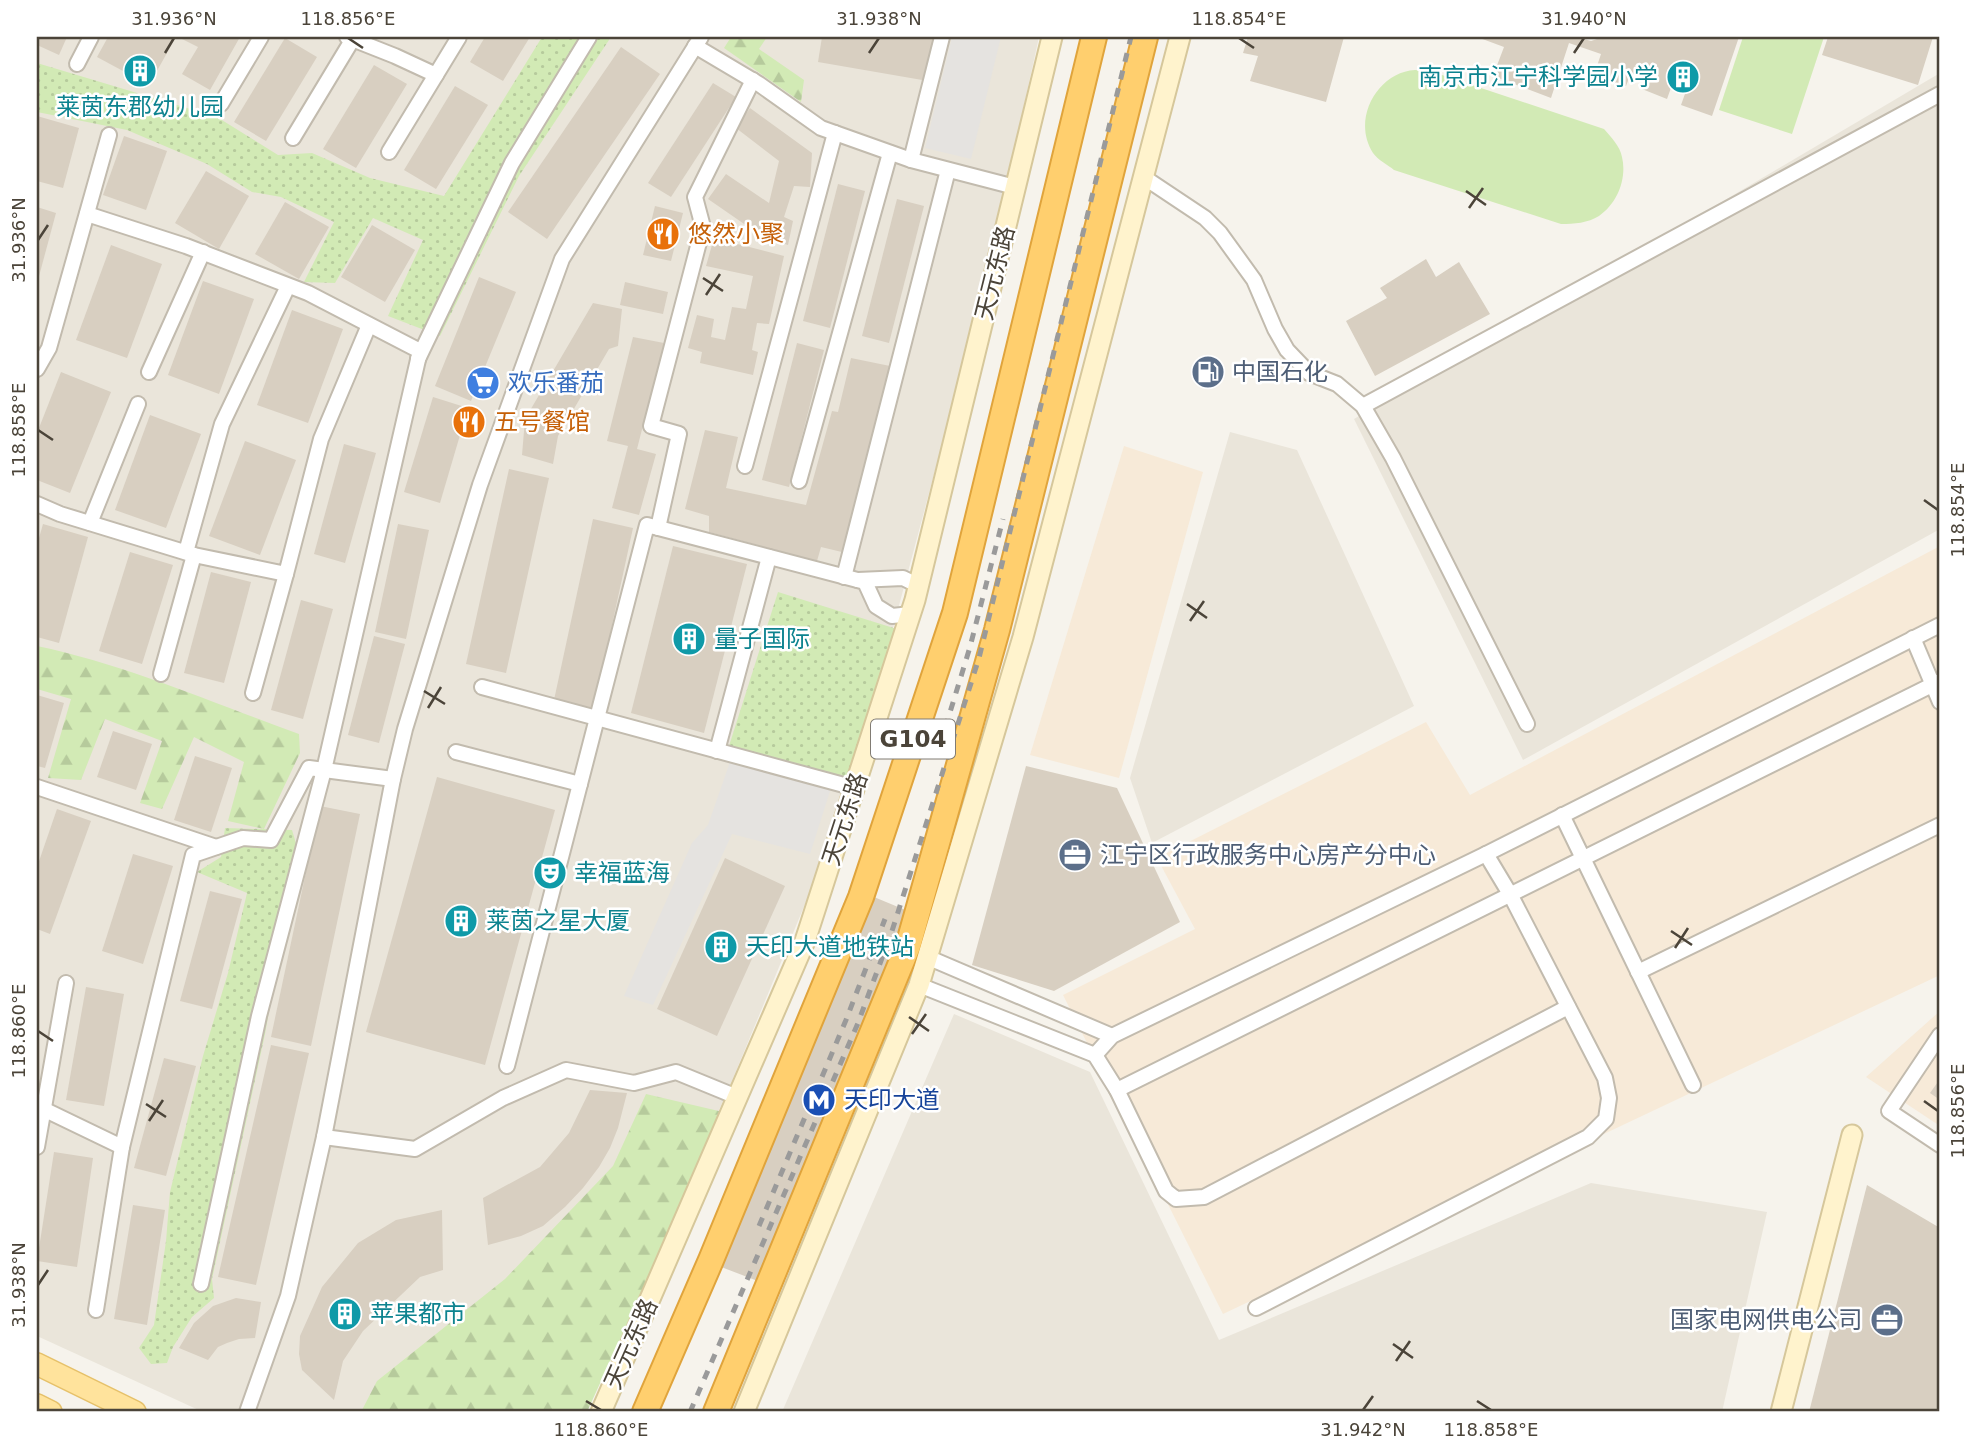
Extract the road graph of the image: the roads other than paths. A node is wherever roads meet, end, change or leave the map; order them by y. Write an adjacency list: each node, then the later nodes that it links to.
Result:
1 (91, 37): 12 (street)
2 (261, 37): 16 (street)
3 (459, 37): 13 (street)
4 (589, 37): 30 (street)
5 (942, 37): 22 (street)
6 (1052, 37): 25 (street, 天元东路)
7 (1094, 37): 95 (highway, 天元东路 / G104)
8 (1145, 37): 96 (highway, G104)
9 (1180, 37): 24 (street)
10 (352, 38): 13 (street); 19 (street)
11 (698, 41): 14 (street); 58 (street)
12 (77, 64)
13 (436, 75): 20 (street)
14 (753, 80): 17 (street); 39 (street)
15 (1940, 94): 34 (street)
16 (221, 104)
17 (835, 133): 21 (street); 35 (street)
18 (109, 135): 26 (street)
19 (293, 138)
20 (389, 152)
21 (890, 153): 22 (street); 36 (street)
22 (911, 160): 23 (street)
23 (948, 170): 25 (street); 43 (street)
24 (1142, 176): 34 (street); 68 (street)
25 (1015, 187): 44 (street, 天元东路)
26 (87, 214): 27 (street); 31 (street)
27 (203, 253): 28 (street); 32 (street)
28 (288, 286): 29 (street); 40 (street)
29 (369, 325): 30 (street); 42 (street)
30 (418, 359): 57 (street)
31 (37, 369)
32 (149, 372)
33 (138, 404): 38 (street)
34 (1363, 406): 54 (street)
35 (746, 466)
36 (799, 481)
37 (37, 504): 38 (street)
38 (90, 523): 40 (street)
39 (659, 528): 41 (street); 53 (street)
40 (190, 554): 42 (street); 48 (street)
41 (769, 557): 43 (street); 55 (street)
42 (286, 574): 51 (street)
43 (851, 578): 44 (street); 45 (street)
44 (919, 586): 45 (street, 天元东路)
45 (911, 614): 60 (street, 天元东路)
46 (1940, 625): 47 (street)
47 (1913, 638): 49 (street); 62 (street)
48 (161, 674)
49 (1937, 683): 52 (street); 66 (street)
50 (482, 687): 53 (street)
51 (253, 693)
52 (1940, 702)
53 (597, 718): 55 (street); 59 (street)
54 (1528, 724)
55 (717, 751): 60 (street)
56 (456, 752): 59 (street)
57 (324, 770): 58 (street); 64 (street); 86 (street)
58 (393, 779): 82 (street)
59 (580, 784): 76 (street)
60 (855, 788): 79 (street, 天元东路)
61 (38, 790): 64 (street)
62 (1562, 816): 65 (street); 66 (street)
63 (1940, 825): 69 (street)
64 (216, 847): 85 (street)
65 (1486, 854): 67 (street); 74 (street)
66 (1583, 858): 67 (street); 69 (street)
67 (1510, 894): 72 (street); 78 (street)
68 (927, 957): 71 (street); 74 (street)
69 (1638, 972): 77 (street)
70 (66, 983): 80 (street)
71 (919, 985): 75 (street); 97 (street)
72 (1569, 1007): 78 (street); 87 (street)
73 (1940, 1035): 83 (street)
74 (1112, 1036): 75 (street)
75 (1095, 1055): 78 (street)
76 (508, 1066)
77 (1693, 1085)
78 (1117, 1090)
79 (737, 1097): 82 (street); 94 (street, 天元东路)
80 (40, 1108): 84 (street); 85 (street)
81 (1852, 1135): 98 (street)
82 (324, 1137): 93 (street)
83 (1940, 1145)
84 (37, 1147)
85 (122, 1147): 88 (street)
86 (201, 1284)
87 (1256, 1308)
88 (96, 1310)
89 (37, 1364): 92 (main road)
90 (37, 1405): 91 (main road)
91 (51, 1412)
92 (135, 1412)
93 (247, 1412)
94 (600, 1412)
95 (645, 1412)
96 (716, 1412)
97 (744, 1412)
98 (1781, 1412)

